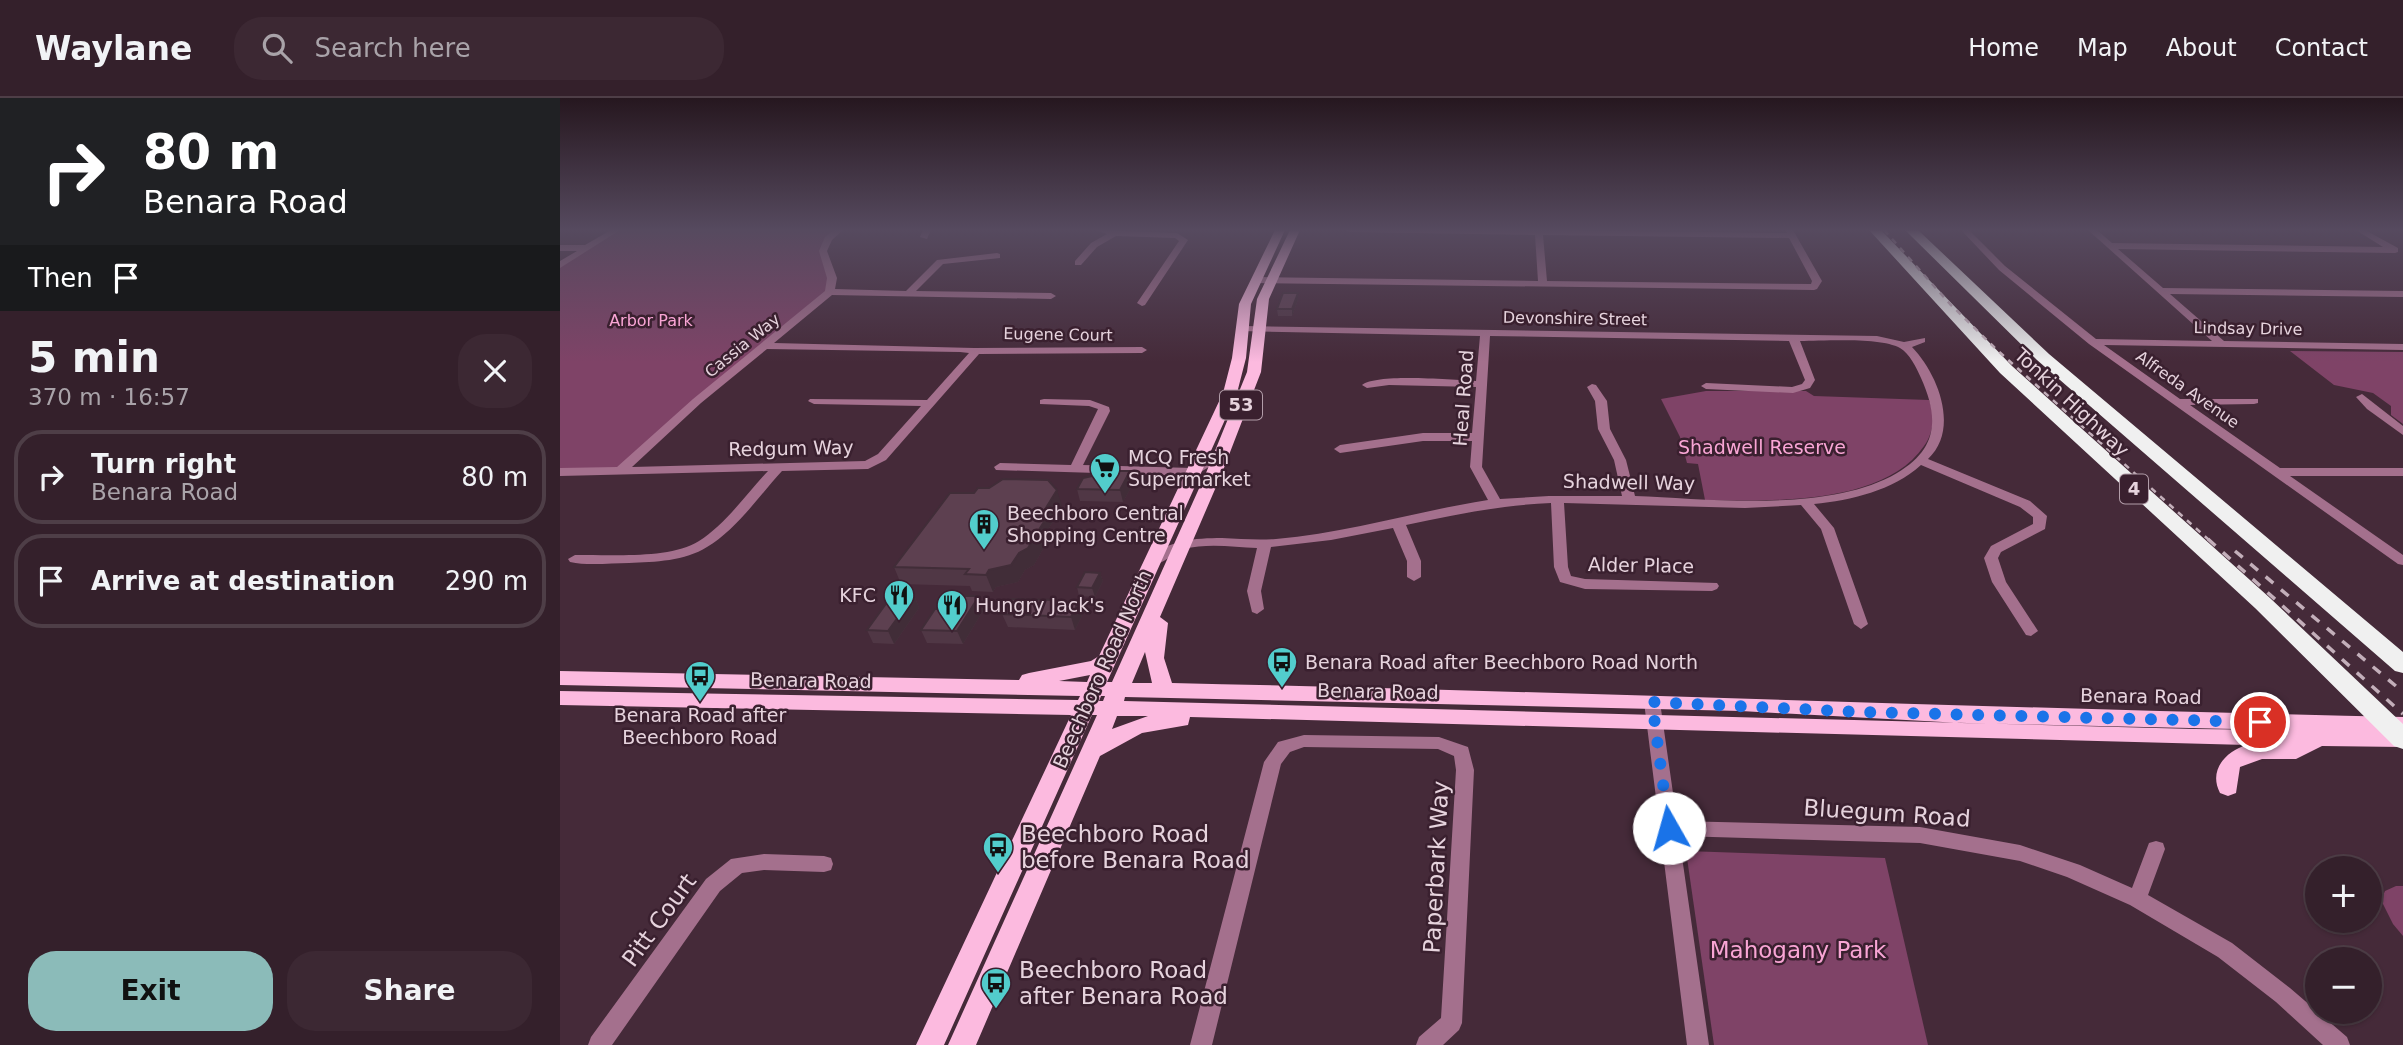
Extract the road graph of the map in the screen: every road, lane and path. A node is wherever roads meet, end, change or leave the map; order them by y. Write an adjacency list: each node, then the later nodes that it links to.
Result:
1 (831, 274): 15 (street)
2 (928, 274): 16 (street)
3 (1161, 274): 19 (street)
4 (1265, 274): 12 (main road, Beechboro Road North / 53)
5 (1267, 274): 12 (main road, Beechboro Road North / 53)
6 (1541, 274): 13 (street)
7 (1813, 274): 13 (street)
8 (1915, 274): 94 (highway, Tonkin Highway / 4)
9 (1957, 274): 74 (highway, Tonkin Highway / 4)
10 (2009, 274): 25 (street, Alfreda Avenue)
11 (2142, 274): 14 (street)
12 (1263, 280): 13 (street); 20 (main road, Beechboro Road North / 53); 21 (main road, Beechboro Road North / 53)
13 (1542, 284)
14 (2161, 291): 17 (street); 26 (street)
15 (830, 292): 16 (street); 27 (street, Cassia Way)
16 (909, 293): 18 (street)
17 (2403, 294)
18 (1051, 296)
19 (1142, 303)
20 (1244, 329): 21 (street, Devonshire Street); 52 (main road, Beechboro Road North / 53)
21 (1260, 329): 22 (street, Devonshire Street); 45 (main road, Beechboro Road North / 53)
22 (1485, 332): 23 (street, Devonshire Street); 32 (street, Heal Road)
23 (1793, 337): 28 (street, Devonshire Street); 34 (street)
24 (1921, 340): 28 (street)
25 (2093, 342): 26 (street, Lindsay Drive); 41 (street, Alfreda Avenue)
26 (2220, 344): 29 (street, Lindsay Drive)
27 (766, 346): 31 (street); 49 (street, Cassia Way)
28 (1904, 346): 46 (street, Shadwell Way)
29 (2403, 347)
30 (1142, 350): 31 (street, Eugene Court)
31 (974, 351): 39 (street, Redgum Way)
32 (1481, 384): 33 (street); 43 (street, Heal Road)
33 (1367, 385)
34 (1706, 386)
35 (1592, 387): 56 (street)
36 (2362, 397): 42 (street)
37 (814, 401): 39 (street)
38 (2254, 401): 41 (street)
39 (931, 402): 48 (street, Redgum Way)
40 (1044, 402): 50 (street)
41 (2178, 402): 53 (street, Alfreda Avenue)
42 (2403, 432)
43 (1477, 437): 44 (street); 59 (street, Heal Road)
44 (1340, 449)
45 (1221, 456): 52 (street); 55 (main road, Beechboro Road North / 53)
46 (1921, 461): 58 (street, Shadwell Way); 72 (street)
47 (1000, 467): 50 (street)
48 (778, 468): 49 (street, Redgum Way); 64 (street)
49 (622, 469): 51 (street, Redgum Way)
50 (1076, 470): 52 (street)
51 (560, 472)
52 (1194, 472): 55 (street); 61 (main road, Beechboro Road North / 53)
53 (2279, 472): 54 (street); 66 (street, Alfreda Avenue)
54 (2403, 472)
55 (1209, 486): 62 (main road, Beechboro Road North / 53)
56 (1629, 500): 57 (street, Shadwell Way); 58 (street, Shadwell Way)
57 (1557, 501): 59 (street, Shadwell Way); 69 (street, Alder Place)
58 (1805, 502): 71 (street)
59 (1496, 503): 60 (street, Shadwell Way)
60 (1398, 523): 63 (street, Shadwell Way); 68 (street)
61 (1169, 527): 62 (street); 65 (main road, Beechboro Road North / 53)
62 (1183, 544): 63 (street, Shadwell Way); 65 (street); 67 (main road, Beechboro Road North / 53)
63 (1265, 544): 70 (street)
64 (575, 559)
65 (1154, 561): 73 (main road, Beechboro Road North / 53)
66 (2403, 561)
67 (1170, 576): 77 (main road); 82 (main road, Beechboro Road North / 53)
68 (1414, 577)
69 (1712, 586)
70 (1257, 609)
71 (1861, 624)
72 (2031, 631)
73 (1108, 659): 76 (main road); 81 (main road, Beechboro Road North / 53)
74 (2403, 666)
75 (560, 678): 78 (main road, Benara Road)
76 (953, 684): 78 (main road, Benara Road); 81 (main road, Benara Road); 83 (main road)
77 (1166, 691): 79 (main road, Benara Road); 82 (main road, Benara Road)
78 (824, 694): 80 (main road, Benara Road); 83 (main road, Benara Road)
79 (1385, 695): 84 (main road, Benara Road); 88 (main road)
80 (560, 698)
81 (1089, 700): 82 (main road, Benara Road); 83 (main road, Benara Road); 102 (main road, Beechboro Road North / 53)
82 (1115, 700): 86 (main road, Benara Road); 95 (main road, Beechboro Road North / 53)
83 (920, 705)
84 (1653, 711): 85 (main road, Benara Road); 88 (main road, Benara Road); 90 (main road, Benara Road); 97 (street)
85 (1835, 711): 87 (main road, Benara Road); 90 (main road)
86 (1313, 712): 88 (main road, Benara Road); 95 (main road)
87 (1961, 715): 91 (main road, Benara Road); 92 (main road, Benara Road)
88 (1466, 716)
89 (2403, 725): 91 (main road, Benara Road)
90 (1923, 729): 92 (main road, Benara Road)
91 (2372, 731): 93 (main road, Benara Road); 94 (main road, Benara Road)
92 (2194, 737): 93 (main road, Benara Road)
93 (2320, 738): 96 (main road)
94 (2403, 739)
95 (1093, 751): 103 (main road, Beechboro Road North / 53)
96 (2228, 786)
97 (1669, 828): 100 (street, Bluegum Road); 106 (street)
98 (2156, 849): 100 (street)
99 (824, 864): 101 (street, Pitt Court)
100 (2137, 899): 107 (street, Bluegum Road)
101 (600, 1045)
102 (930, 1045)
103 (962, 1045)
104 (1201, 1045): 105 (street, Paperbark Way)
105 (1427, 1045)
106 (1698, 1045)
107 (2339, 1045)

